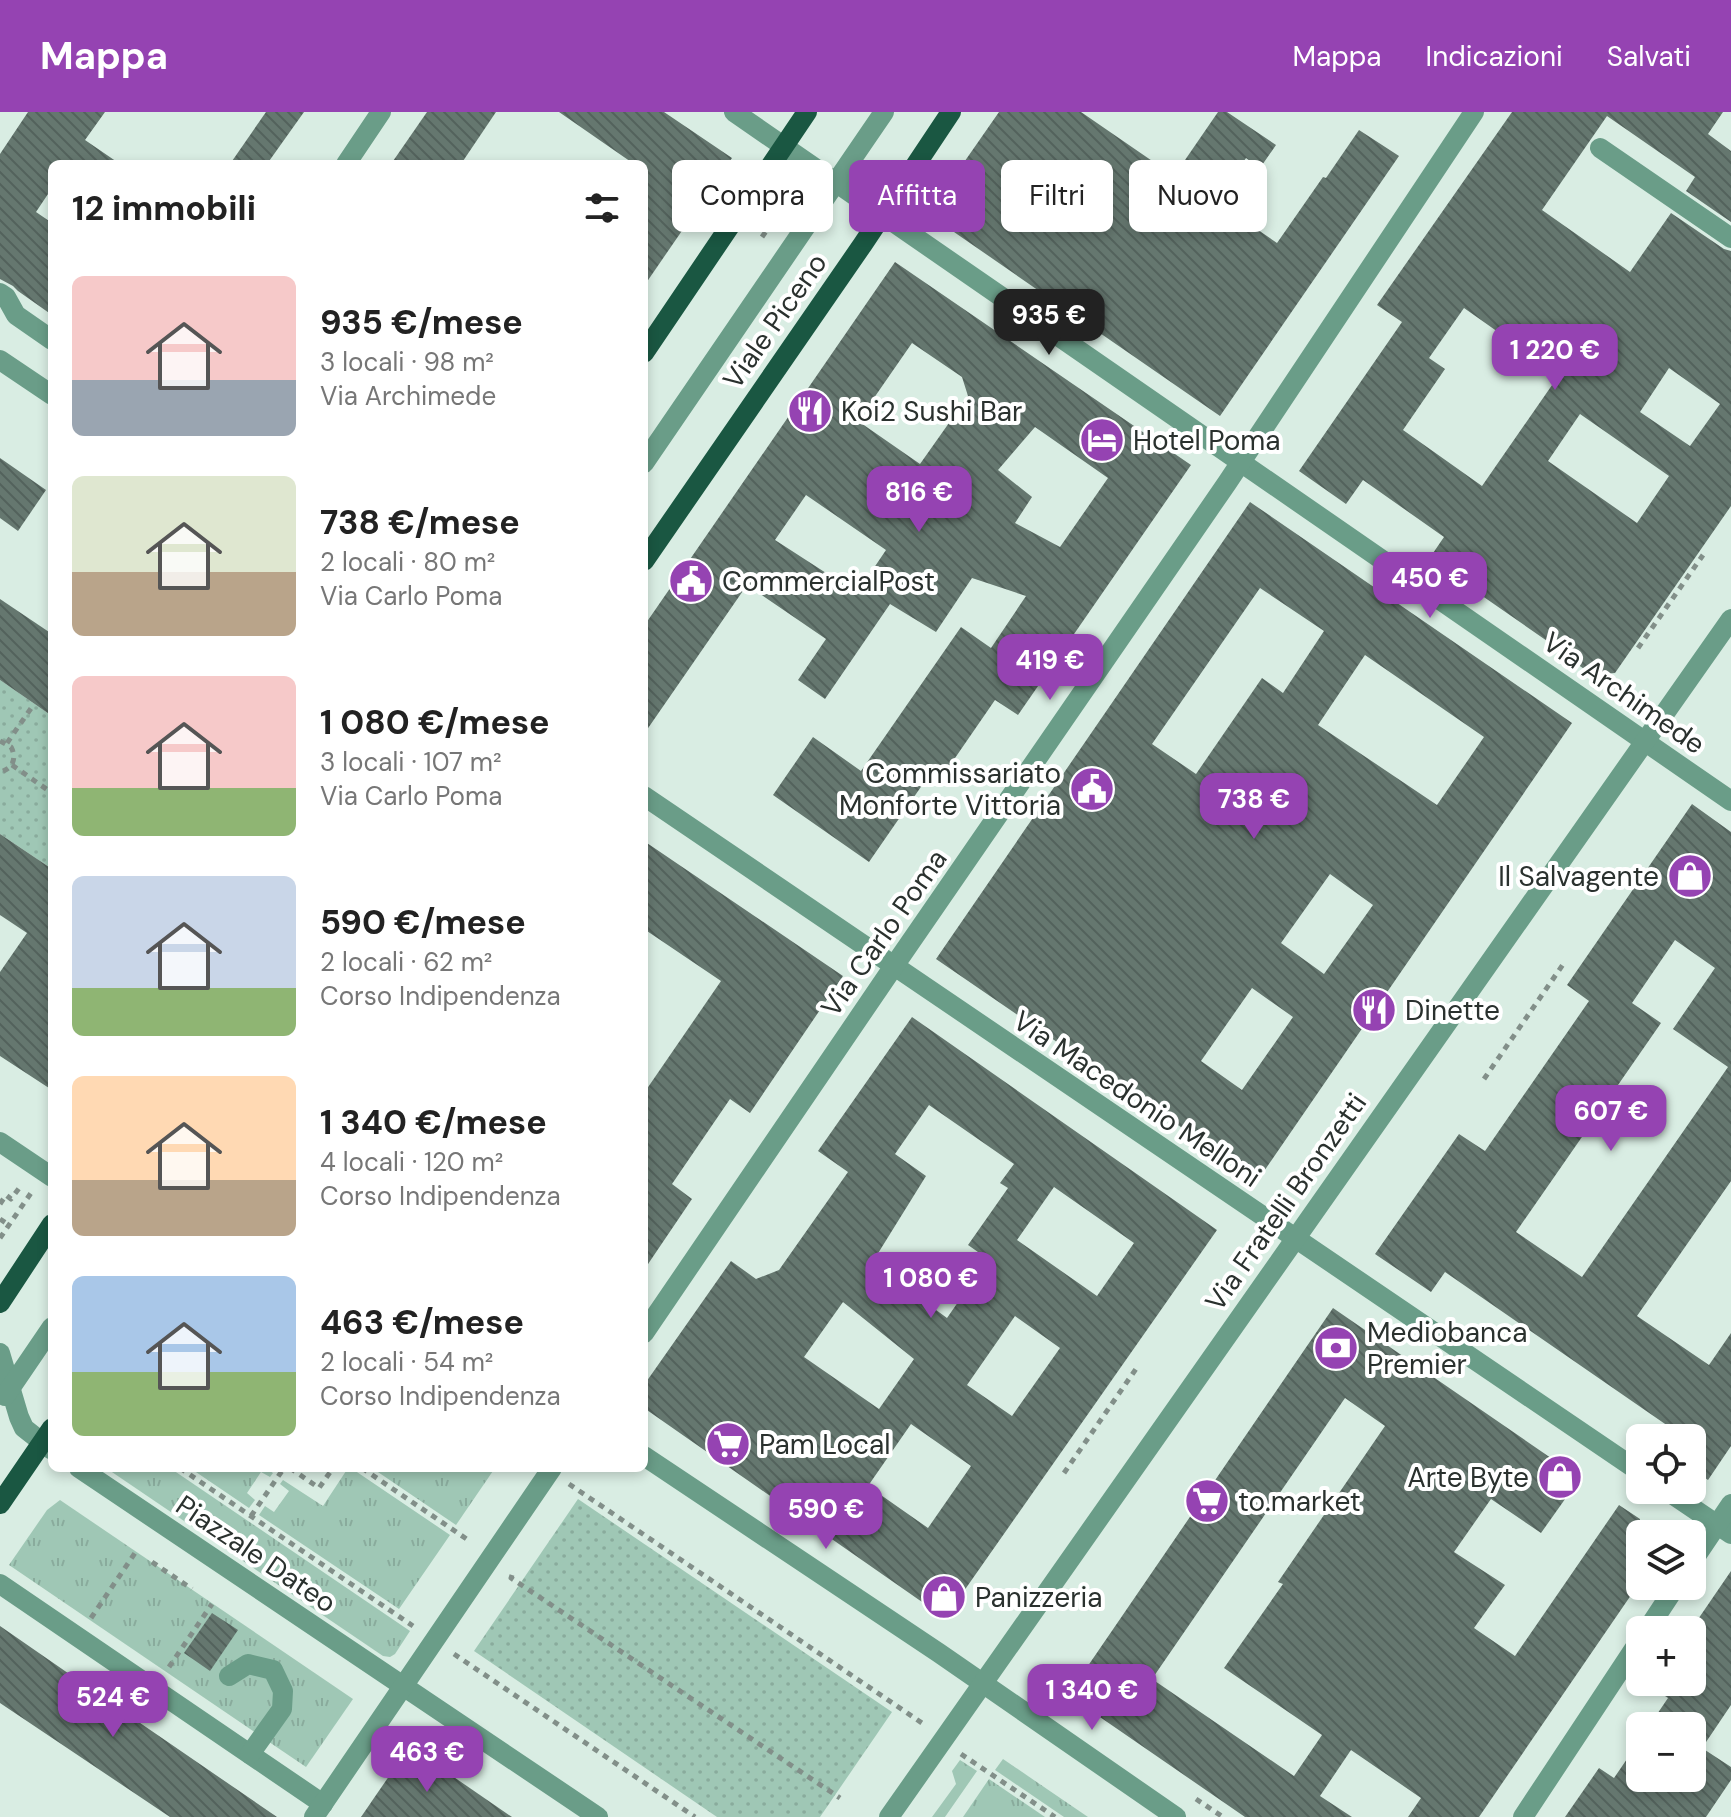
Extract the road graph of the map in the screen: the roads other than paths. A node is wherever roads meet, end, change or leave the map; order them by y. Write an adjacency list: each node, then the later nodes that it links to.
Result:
1 (381, 112): 9 (street)
2 (734, 112): 7 (street, Via Archimede)
3 (807, 112): 7 (main road)
4 (884, 112): 11 (street)
5 (951, 112): 10 (main road, Viale Piceno)
6 (1474, 112): 22 (street, Via Carlo Poma)
7 (784, 147): 11 (street, Via Archimede); 18 (main road)
8 (1600, 148): 15 (street)
9 (349, 160)
10 (919, 160)
11 (836, 183): 12 (street, Via Archimede); 21 (street)
12 (849, 192)
13 (871, 232): 23 (main road, Viale Piceno)
14 (908, 232): 22 (street, Via Archimede)
15 (1731, 238)
16 (0, 293): 17 (street)
17 (48, 337)
18 (648, 347)
19 (0, 360): 20 (street)
20 (48, 392)
21 (648, 457)
22 (1241, 462): 25 (street, Via Archimede); 28 (street, Via Carlo Poma)
23 (648, 555)
24 (1731, 619): 25 (street, Via Fratelli Bronzetti)
25 (1645, 741): 27 (street, Via Archimede); 32 (street, Via Fratelli Bronzetti)
26 (648, 799): 28 (street, Via Macedonio Melloni)
27 (1731, 801)
28 (894, 966): 32 (street, Via Macedonio Melloni); 35 (street, Via Carlo Poma)
29 (0, 1142): 30 (street)
30 (48, 1174)
31 (48, 1230): 34 (main road)
32 (1294, 1238): 43 (street, Via Macedonio Melloni); 54 (street, Via Fratelli Bronzetti)
33 (648, 1298): 35 (street)
34 (0, 1303)
35 (662, 1308): 36 (street)
36 (648, 1327)
37 (48, 1333): 39 (street)
38 (0, 1353): 39 (street)
39 (5, 1396): 40 (street)
40 (48, 1440)
41 (48, 1441): 46 (main road)
42 (648, 1459): 54 (street)
43 (1626, 1463)
44 (85, 1472): 55 (street, Piazzale Dateo)
45 (556, 1473): 55 (street)
46 (0, 1504)
47 (1687, 1504): 49 (street)
48 (1731, 1504): 49 (street)
49 (1724, 1529): 50 (street)
50 (1706, 1548)
51 (0, 1584): 56 (street)
52 (1626, 1661): 61 (street)
53 (229, 1676): 56 (street)
54 (982, 1683): 59 (street, Via Fratelli Bronzetti); 60 (street)
55 (402, 1686): 57 (street); 58 (street, Piazzale Dateo)
56 (250, 1754): 57 (street)
57 (319, 1810)
58 (598, 1817)
59 (889, 1817)
60 (1176, 1817)
61 (1523, 1817)

